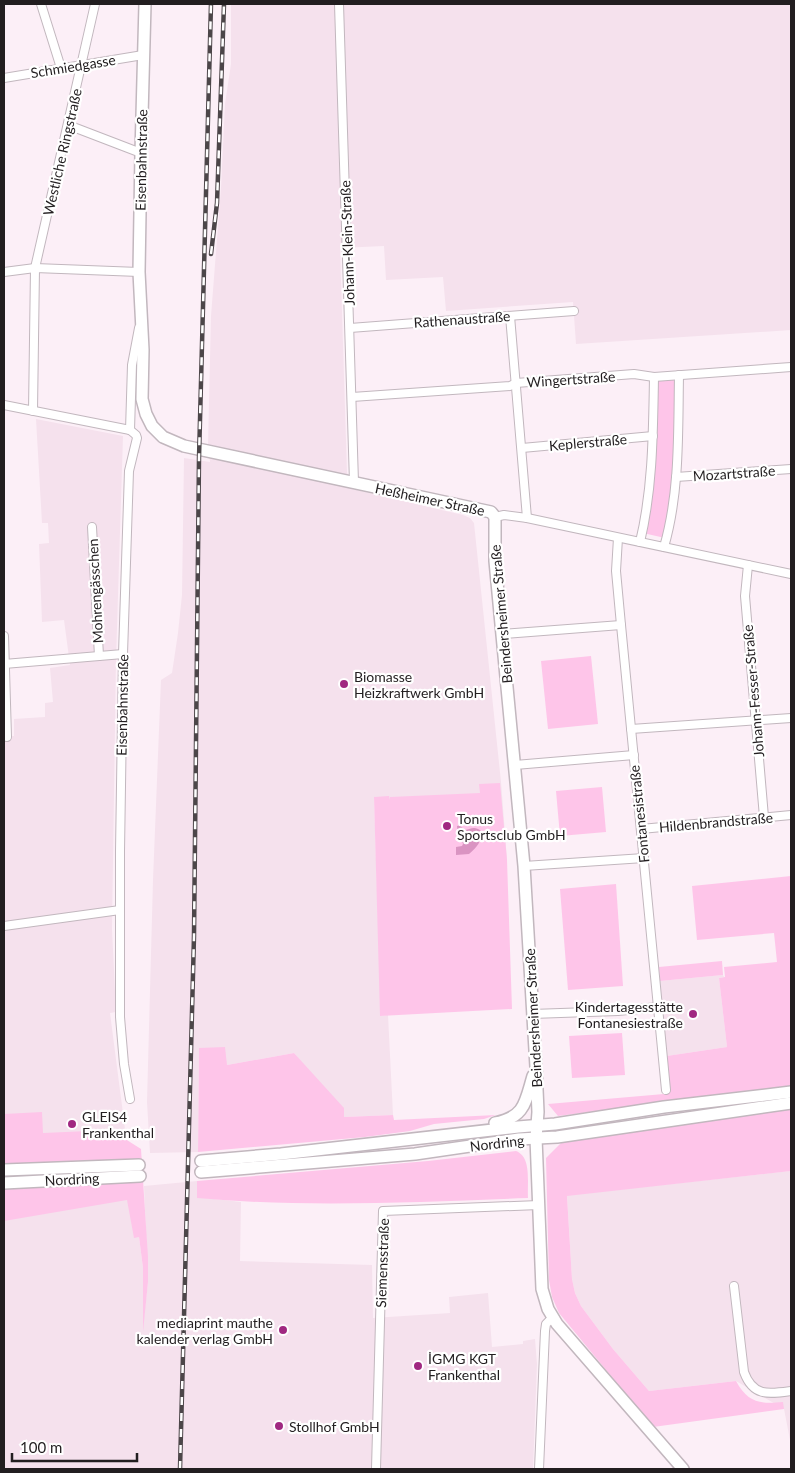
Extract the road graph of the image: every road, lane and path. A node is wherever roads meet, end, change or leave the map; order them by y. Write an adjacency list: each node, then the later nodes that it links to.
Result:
1 (41, 4): 7 (street)
2 (96, 4): 6 (street, Westliche Ringstraße)
3 (145, 4): 5 (street, Eisenbahnstraße)
4 (339, 4): 17 (street, Johann-Klein-Straße)
5 (143, 55): 6 (street, Schmiedgasse); 10 (street, Eisenbahnstraße)
6 (83, 64): 7 (street, Schmiedgasse); 9 (street, Westliche Ringstraße)
7 (61, 68): 8 (street, Schmiedgasse)
8 (4, 78)
9 (68, 126): 10 (street); 11 (street, Westliche Ringstraße)
10 (141, 153): 13 (street, Eisenbahnstraße)
11 (35, 268): 12 (street); 13 (street); 24 (street, Westliche Ringstraße)
12 (4, 272)
13 (139, 272): 15 (street, Eisenbahnstraße)
14 (574, 311): 16 (street, Rathenaustraße)
15 (142, 316): 25 (street, Eisenbahnstraße); 26 (street, Eisenbahnstraße)
16 (510, 316): 17 (street, Rathenaustraße); 21 (street)
17 (350, 328): 22 (street, Johann-Klein-Straße)
18 (791, 367): 19 (street, Wingertstraße)
19 (679, 375): 20 (street, Wingertstraße); 30 (street)
20 (654, 377): 21 (street, Wingertstraße); 27 (street)
21 (516, 383): 22 (street, Wingertstraße); 28 (street)
22 (352, 396): 31 (street, Johann-Klein-Straße)
23 (4, 405): 24 (street)
24 (33, 410): 25 (street)
25 (130, 430): 43 (street, Eisenbahnstraße)
26 (158, 433): 31 (street, Heßheimer Straße)
27 (653, 436): 28 (street, Keplerstraße); 36 (street)
28 (522, 448): 33 (street)
29 (791, 469): 30 (street, Mozartstraße)
30 (676, 477): 37 (street)
31 (354, 482): 32 (street, Heßheimer Straße)
32 (495, 517): 33 (street, Heßheimer Straße); 41 (street, Beindersheimer Straße)
33 (527, 518): 35 (street, Heßheimer Straße)
34 (92, 526): 44 (street, Mohrengässchen)
35 (618, 538): 36 (street, Heßheimer Straße); 40 (street, Fontanesistraße)
36 (640, 542): 37 (street, Heßheimer Straße)
37 (664, 547): 38 (street, Heßheimer Straße)
38 (748, 566): 39 (street, Heßheimer Straße); 47 (street, Johann-Fesser-Straße)
39 (791, 574)
40 (621, 625): 41 (street); 48 (street, Fontanesistraße)
41 (503, 634): 51 (street, Beindersheimer Straße)
42 (4, 636): 45 (street)
43 (123, 654): 44 (street); 57 (street, Eisenbahnstraße)
44 (99, 656): 45 (street)
45 (4, 664): 49 (street)
46 (791, 718): 47 (street)
47 (755, 720): 48 (street); 53 (street, Johann-Fesser-Straße)
48 (631, 729): 50 (street, Fontanesistraße)
49 (7, 737)
50 (634, 755): 51 (street); 54 (street, Fontanesistraße)
51 (516, 764): 56 (street, Beindersheimer Straße)
52 (791, 815): 53 (street, Hildenbrandstraße)
53 (764, 817): 54 (street, Hildenbrandstraße)
54 (641, 829): 55 (street, Fontanesistraße)
55 (644, 858): 56 (street); 59 (street, Fontanesistraße)
56 (524, 866): 60 (street, Beindersheimer Straße)
57 (120, 910): 58 (street); 64 (street, Eisenbahnstraße)
58 (4, 926)
59 (658, 1007): 60 (street); 62 (street, Fontanesistraße)
60 (532, 1014): 61 (street, Beindersheimer Straße)
61 (536, 1068): 66 (street, Beindersheimer Straße); 68 (street, Nordring)
62 (666, 1090)
63 (791, 1092): 66 (street, Nordring)
64 (130, 1099)
65 (791, 1103): 67 (street, Nordring)
66 (537, 1126): 67 (street, Beindersheimer Straße); 68 (street, Nordring)
67 (536, 1138): 68 (street, Nordring); 71 (street, Beindersheimer Straße)
68 (406, 1140)
69 (4, 1170): 70 (street, Nordring)
70 (4, 1182)
71 (539, 1205): 73 (street, Beindersheimer Straße); 75 (street, Siemensstraße)
72 (734, 1286): 74 (street)
73 (553, 1318): 76 (street); 77 (street, Beindersheimer Straße)
74 (791, 1391)
75 (376, 1469)
76 (539, 1469)
77 (683, 1469)

